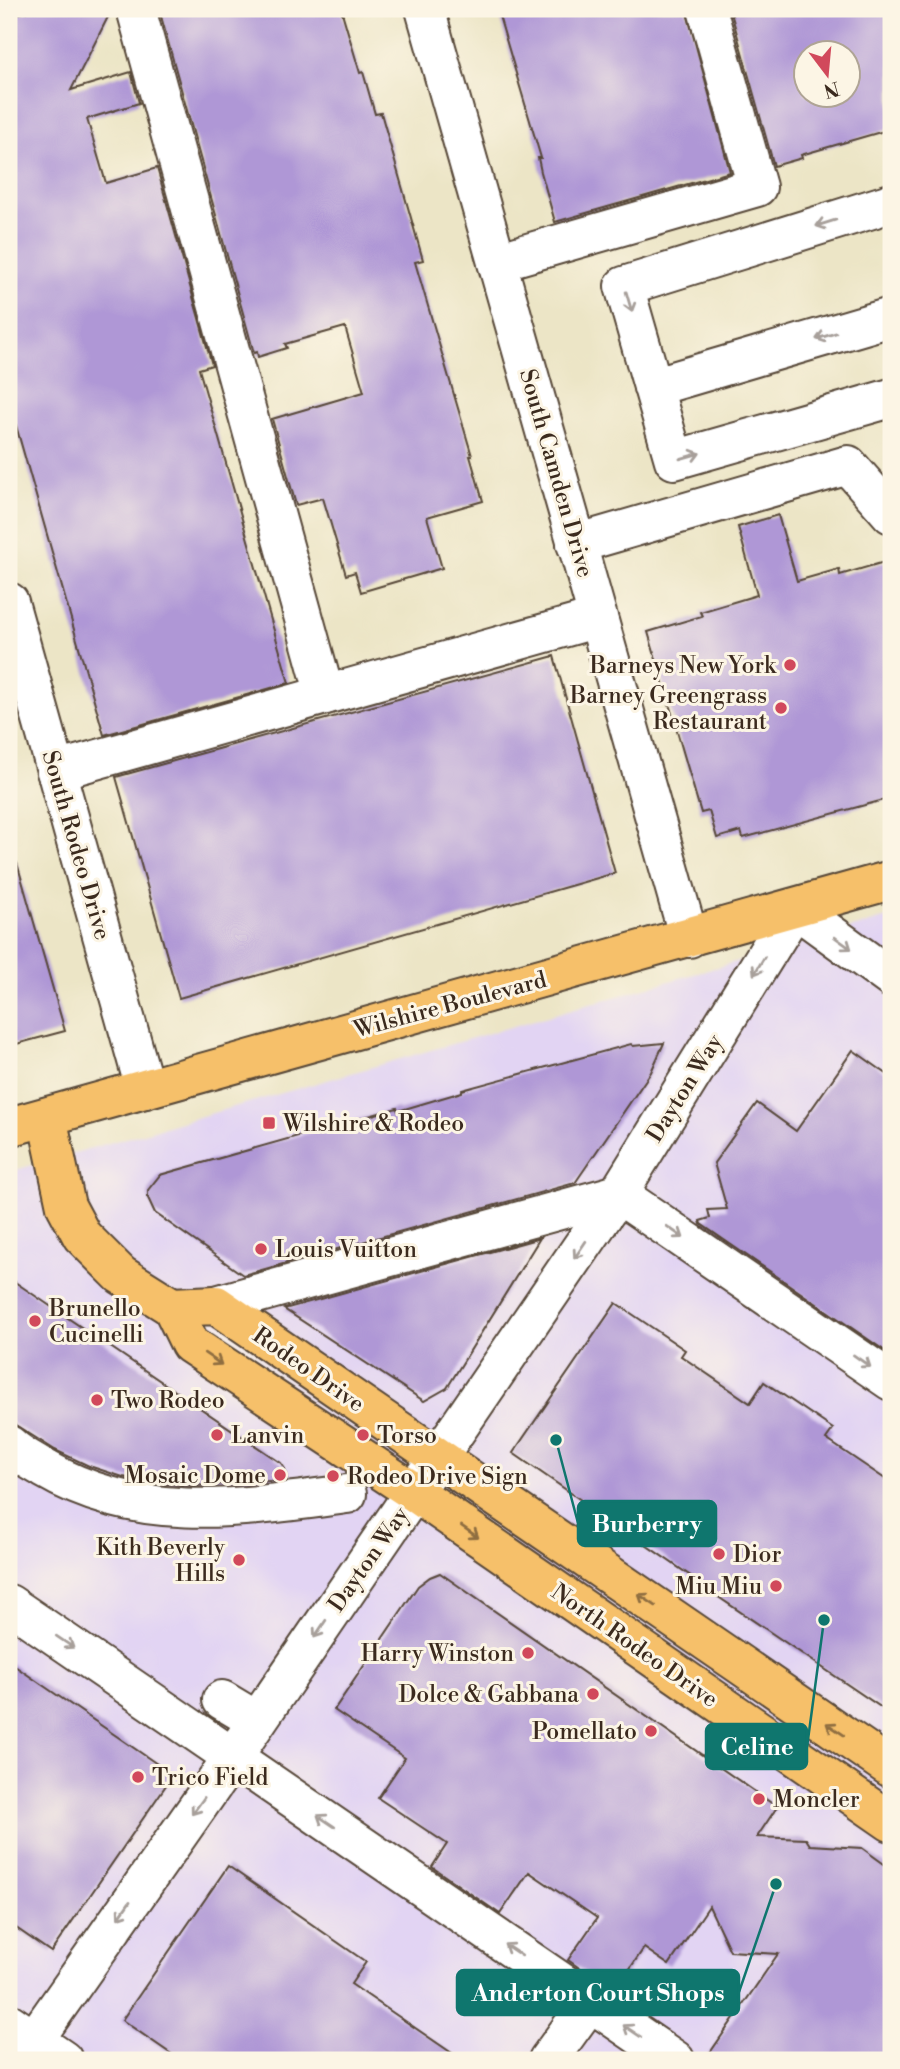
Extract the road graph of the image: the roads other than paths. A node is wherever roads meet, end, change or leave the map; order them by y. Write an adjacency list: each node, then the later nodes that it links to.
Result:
1 (136, 9): 14 (street)
2 (425, 9): 5 (street, South Camden Drive)
3 (707, 9): 5 (street)
4 (891, 203): 7 (street, one-way to 7)
5 (497, 262): 10 (street, South Camden Drive)
6 (891, 317): 7 (street, one-way to 7)
7 (653, 387): 8 (street, one-way to 8)
8 (891, 398)
9 (891, 514): 10 (street)
10 (576, 544): 12 (street, South Camden Drive)
11 (9, 601): 13 (street, South Rodeo Drive)
12 (598, 618): 14 (street); 18 (street, South Camden Drive)
13 (20, 686): 15 (street, South Rodeo Drive)
14 (325, 695): 15 (street)
15 (56, 771): 20 (street, South Rodeo Drive)
16 (891, 880): 17 (main road, Wilshire Boulevard)
17 (795, 908): 18 (main road, Wilshire Boulevard); 19 (street, one-way to 19); 23 (street, Dayton Way, one-way to 23)
18 (689, 938): 20 (main road, Wilshire Boulevard)
19 (891, 978)
20 (145, 1089): 21 (main road, Wilshire Boulevard)
21 (47, 1117): 22 (main road, Wilshire Boulevard); 25 (main road)
22 (9, 1127)
23 (618, 1194): 24 (street); 26 (street, one-way to 26); 28 (street, Dayton Way, one-way to 28)
24 (216, 1305): 25 (main road); 28 (main road, Rodeo Drive)
25 (172, 1307): 29 (main road, Rodeo Drive, one-way to 29)
26 (891, 1381)
27 (9, 1445): 30 (street)
28 (438, 1457): 29 (street, Dayton Way); 35 (main road, North Rodeo Drive, one-way to 28)
29 (414, 1492): 33 (street, Dayton Way, one-way to 33); 36 (main road, North Rodeo Drive, one-way to 36)
30 (347, 1494)
31 (9, 1604): 34 (street, one-way to 34)
32 (222, 1700): 33 (street)
33 (257, 1721): 34 (street, Dayton Way)
34 (232, 1758): 37 (street, one-way to 34); 38 (street, Dayton Way, one-way to 38)
35 (891, 1768)
36 (891, 1822)
37 (590, 2002): 39 (street); 40 (street, one-way to 37)
38 (31, 2046)
39 (548, 2060)
40 (675, 2060)

